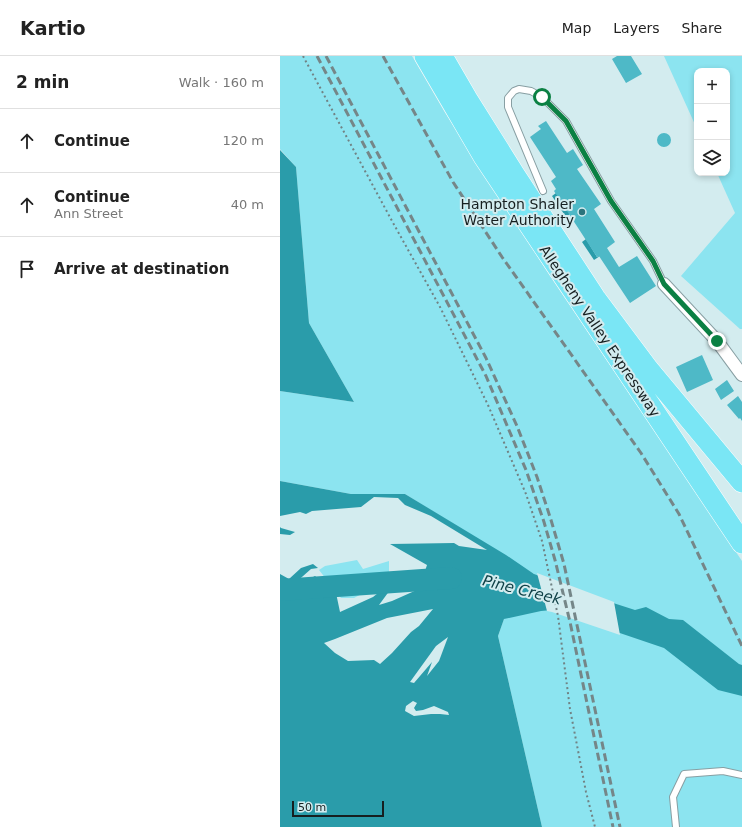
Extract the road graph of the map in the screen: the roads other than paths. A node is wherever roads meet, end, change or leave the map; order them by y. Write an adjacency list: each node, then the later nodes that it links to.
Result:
1 (425, 56): 6 (highway, Allegheny Valley Expressway)
2 (442, 56): 7 (highway, Allegheny Valley Expressway)
3 (543, 191): 4 (lane)
4 (664, 284): 5 (street)
5 (742, 375)
6 (635, 383): 8 (highway); 9 (highway, Allegheny Valley Expressway)
7 (742, 482)
8 (742, 522)
9 (742, 543)
10 (742, 775): 11 (lane)
11 (676, 827)

